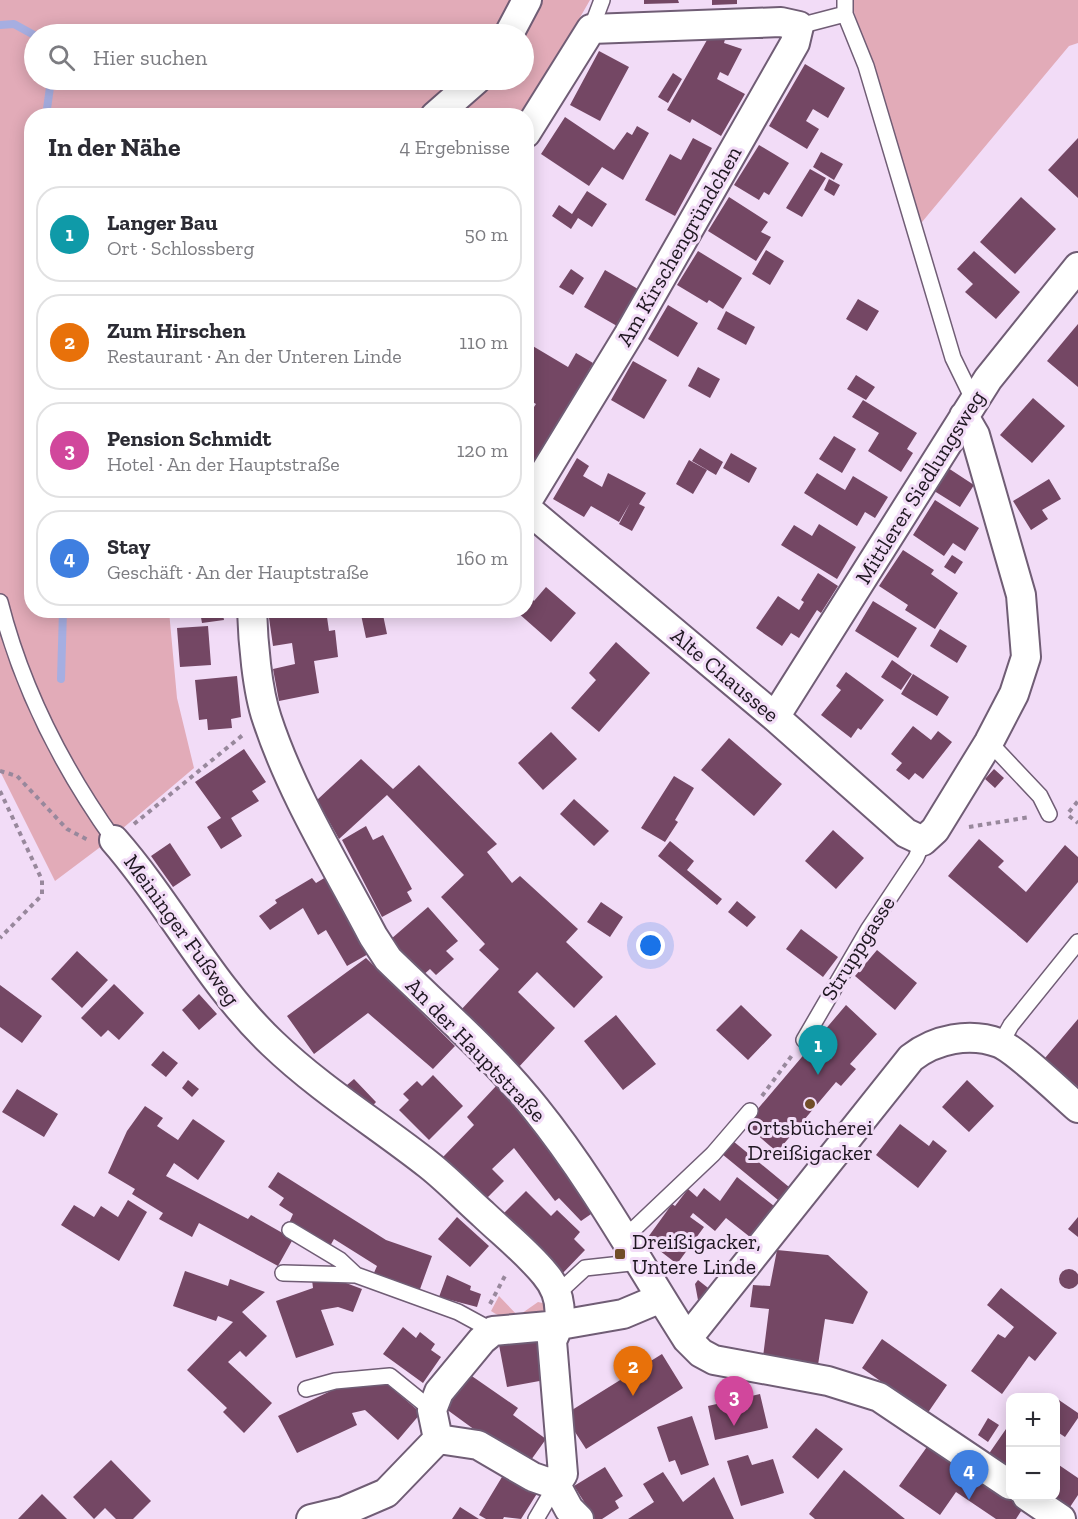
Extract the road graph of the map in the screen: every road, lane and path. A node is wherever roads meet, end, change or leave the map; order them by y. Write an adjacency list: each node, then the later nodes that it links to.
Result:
1 (527, 0): 4 (street)
2 (602, 0): 6 (lane)
3 (845, 7): 5 (lane); 11 (lane)
4 (514, 24)
5 (799, 27): 6 (street); 12 (street, Am Kirschengründchen)
6 (591, 29): 9 (street)
7 (465, 90): 8 (street)
8 (444, 108)
9 (534, 120)
10 (1078, 267): 11 (street, Mittlerer Siedlungsweg)
11 (969, 408): 17 (street, Mittlerer Siedlungsweg); 18 (street, Struppgasse)
12 (534, 490)
13 (534, 515): 17 (street, Alte Chaussee)
14 (0, 602): 25 (lane, Meininger Fußweg)
15 (253, 618): 16 (street, An der Hauptstraße)
16 (266, 716): 25 (path); 33 (street, An der Hauptstraße)
17 (775, 717): 24 (street, Alte Chaussee)
18 (989, 742): 22 (lane); 24 (street, Struppgasse)
19 (0, 771): 25 (path)
20 (0, 791): 26 (path)
21 (1078, 801): 23 (path)
22 (1049, 814): 24 (path)
23 (1068, 814)
24 (929, 836): 28 (lane, Struppgasse)
25 (114, 840): 38 (street, Meininger Fußweg)
26 (0, 938)
27 (1078, 942): 29 (lane)
28 (804, 1040): 31 (path)
29 (1001, 1043): 30 (street); 42 (street)
30 (1078, 1108)
31 (750, 1111): 33 (lane)
32 (290, 1230): 36 (lane)
33 (623, 1234): 34 (street, An der Hauptstraße)
34 (640, 1262): 38 (lane); 39 (street, An der Hauptstraße)
35 (283, 1272): 36 (lane)
36 (356, 1275): 40 (lane)
37 (505, 1277): 40 (path)
38 (558, 1293): 41 (street)
39 (662, 1298): 41 (street); 42 (street, An der Hauptstraße)
40 (491, 1320): 41 (street); 44 (street)
41 (560, 1325): 47 (street)
42 (687, 1339): 46 (street, An der Hauptstraße)
43 (306, 1389): 44 (lane)
44 (432, 1410): 45 (street)
45 (438, 1439): 47 (street); 49 (street)
46 (1006, 1482)
47 (556, 1485): 50 (lane); 51 (street)
48 (1033, 1501): 52 (street)
49 (311, 1519)
50 (536, 1519)
51 (579, 1519)
52 (1061, 1519)

